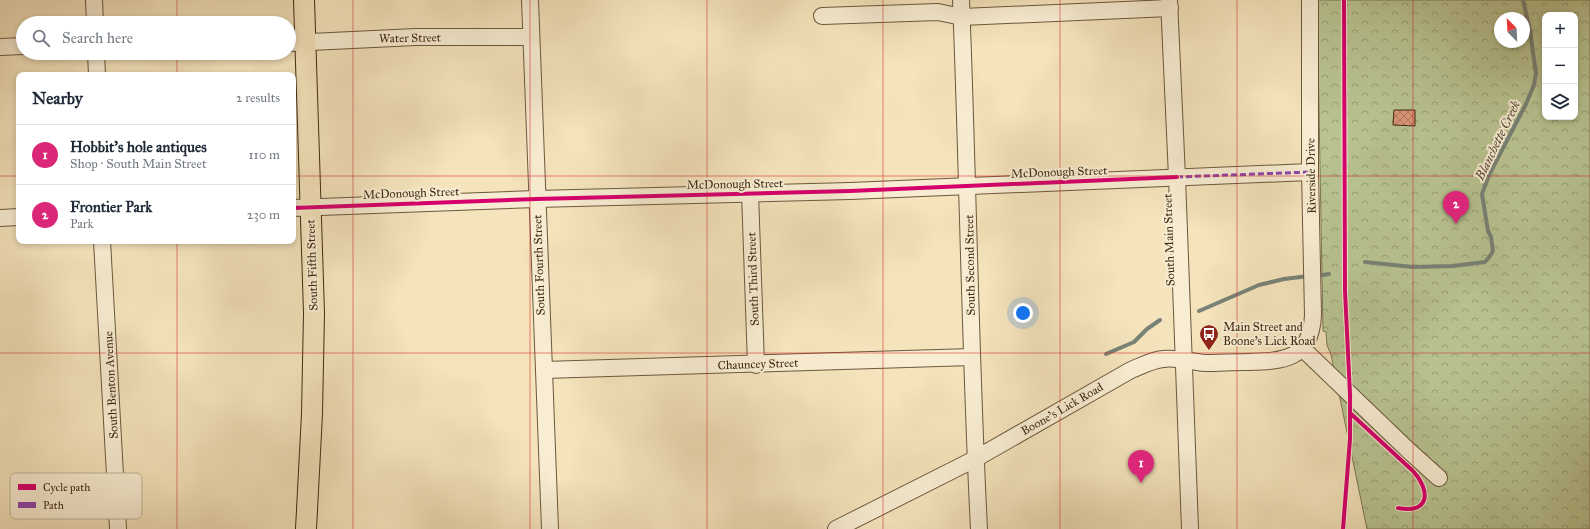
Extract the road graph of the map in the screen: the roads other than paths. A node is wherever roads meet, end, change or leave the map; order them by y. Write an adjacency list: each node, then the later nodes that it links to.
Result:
1 (94, 0): 7 (street)
2 (304, 0): 11 (main road, South Fifth Street)
3 (530, 0): 10 (street, South Fourth Street)
4 (961, 0): 9 (street, South Second Street)
5 (1310, 0): 16 (street, Riverside Drive)
6 (1169, 4): 9 (street); 17 (street, South Main Street)
7 (95, 16)
8 (822, 16): 9 (street)
9 (962, 17): 18 (street, South Second Street)
10 (530, 37): 11 (street, Water Street); 20 (street, South Fourth Street)
11 (297, 43): 21 (main road, South Fifth Street)
12 (16, 46): 13 (street)
13 (0, 47)
14 (96, 60): 15 (street)
15 (97, 72)
16 (1310, 172): 17 (street, McDonough Street); 25 (street, Riverside Drive)
17 (1177, 178): 18 (street, McDonough Street); 27 (street, South Main Street)
18 (968, 186): 19 (street, McDonough Street); 26 (street, South Second Street)
19 (750, 193): 20 (street, McDonough Street); 28 (street, South Third Street)
20 (536, 199): 21 (street, McDonough Street); 29 (street, South Fourth Street)
21 (301, 208): 35 (main road, South Fifth Street)
22 (16, 217): 23 (street)
23 (0, 218)
24 (102, 244): 31 (street, South Benton Avenue)
25 (1302, 348): 27 (street, Boone's Lick Road); 32 (street)
26 (972, 357): 28 (street, Chauncey Street); 30 (street, South Second Street)
27 (1183, 359): 30 (street, Boone's Lick Road); 39 (street, South Main Street)
28 (756, 365): 29 (street, Chauncey Street)
29 (544, 370): 36 (street, South Fourth Street)
30 (975, 459): 37 (street, Boone's Lick Road); 38 (street, South Second Street)
31 (115, 473)
32 (1439, 478)
33 (117, 519): 34 (street, South Benton Avenue)
34 (118, 529)
35 (306, 529)
36 (550, 529)
37 (836, 529)
38 (979, 529)
39 (1190, 529)

